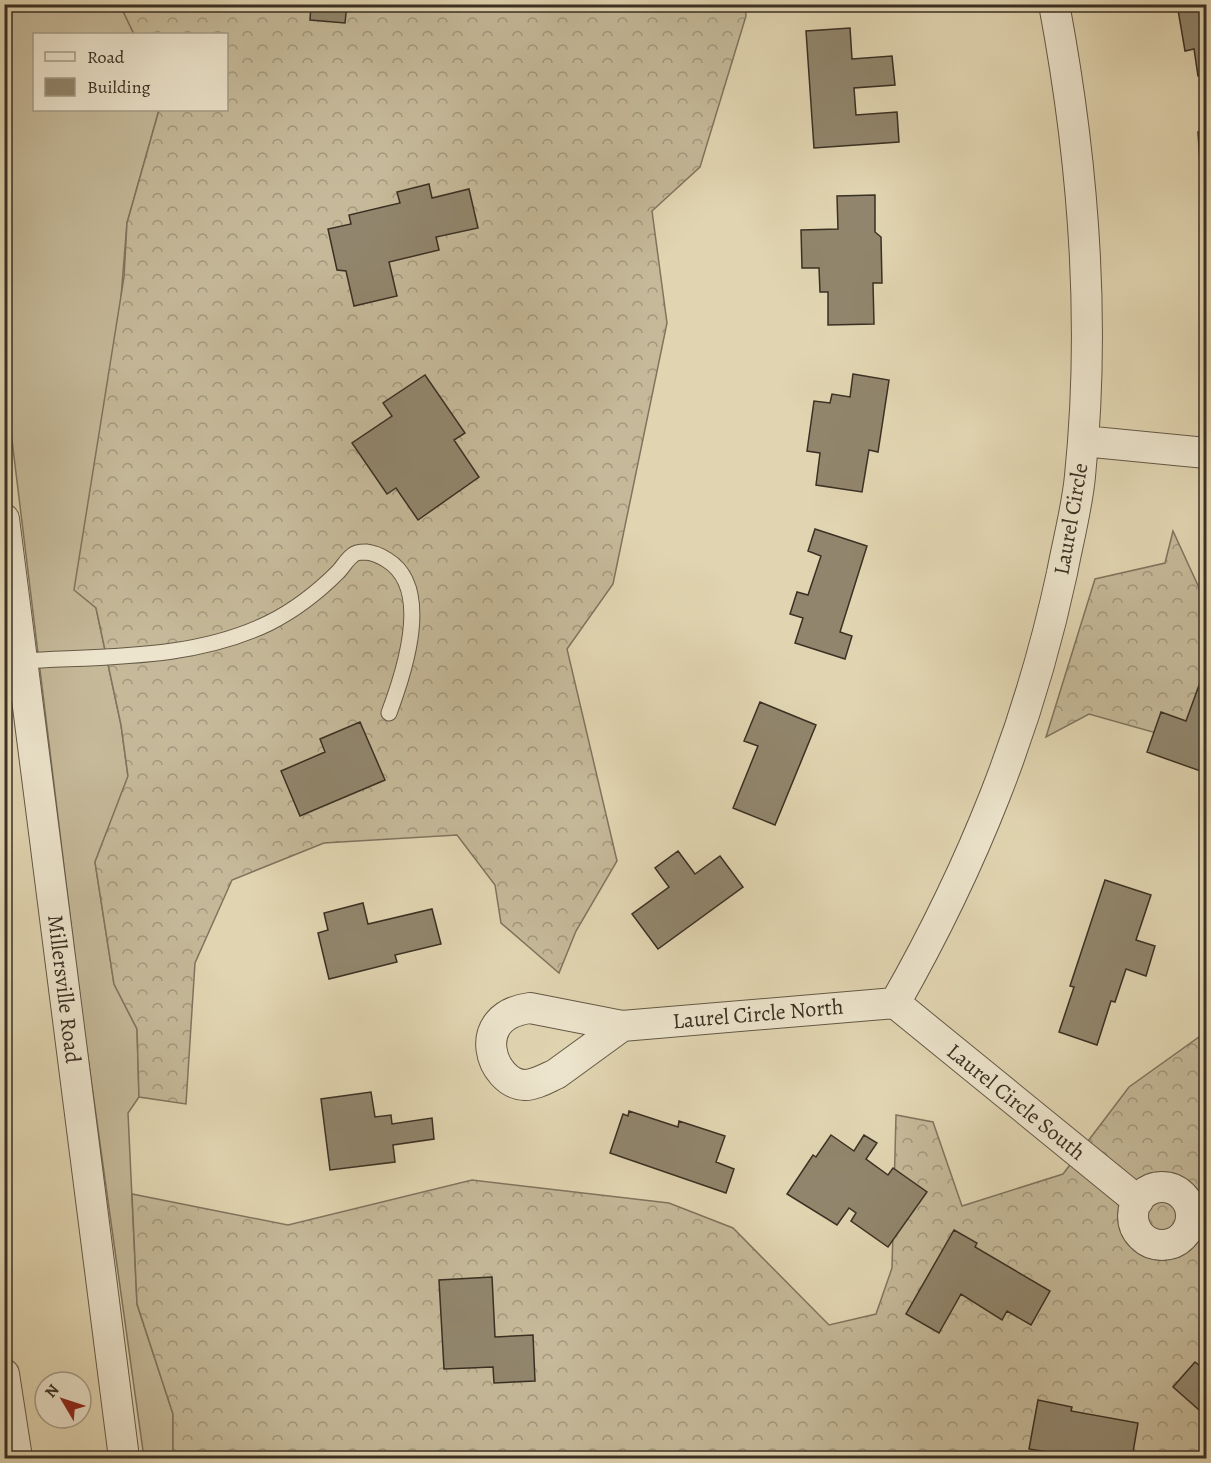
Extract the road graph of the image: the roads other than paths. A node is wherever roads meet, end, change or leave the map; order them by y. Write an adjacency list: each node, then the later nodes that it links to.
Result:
1 (1054, 4): 2 (street, Laurel Circle)
2 (1083, 441): 3 (street); 7 (street, Laurel Circle)
3 (1206, 453)
4 (4, 519): 5 (street, Millersville Road)
5 (22, 661): 6 (lane); 12 (street, Millersville Road)
6 (389, 712)
7 (895, 1003): 8 (street, Laurel Circle North); 9 (street, Laurel Circle South)
8 (622, 1026)
9 (1138, 1201)
10 (4, 1374): 11 (street)
11 (17, 1458)
12 (124, 1458)

